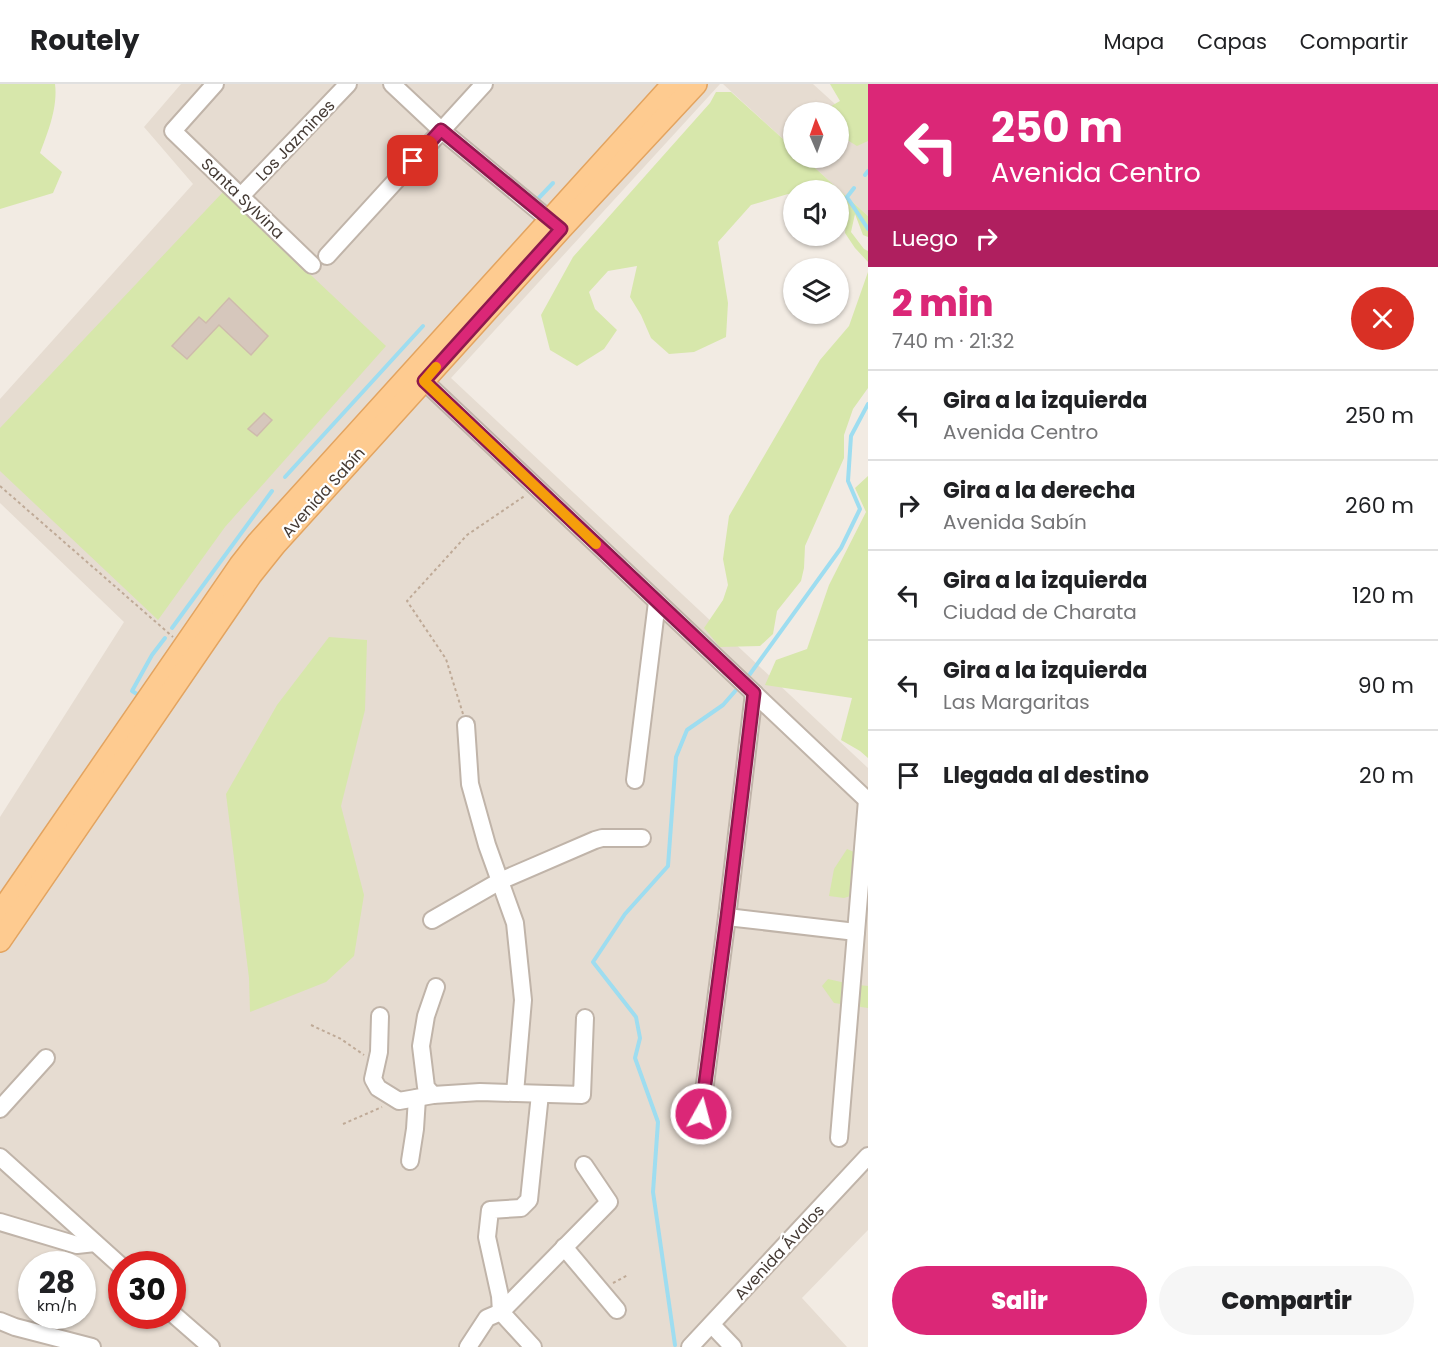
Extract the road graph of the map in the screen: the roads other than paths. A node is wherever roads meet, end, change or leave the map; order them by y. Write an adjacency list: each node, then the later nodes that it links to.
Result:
1 (215, 84): 8 (street, Santa Sylvina)
2 (348, 84): 8 (street, Los Jazmines)
3 (392, 84): 7 (street)
4 (484, 84): 7 (street)
5 (674, 84): 9 (main road, Avenida Sabín)
6 (696, 84): 9 (main road, Avenida Sabín)
7 (441, 130): 9 (street); 10 (street)
8 (241, 196): 11 (street, Santa Sylvina)
9 (555, 225): 12 (main road, Avenida Sabín); 20 (main road, Avenida Sabín)
10 (327, 256)
11 (312, 265)
12 (424, 381): 13 (street); 24 (main road, Avenida Sabín)
13 (657, 602): 14 (street); 16 (street)
14 (754, 693): 17 (street); 21 (street)
15 (466, 725): 19 (street)
16 (635, 780)
17 (868, 801): 23 (street)
18 (642, 838): 19 (street)
19 (500, 881): 22 (street); 29 (street)
20 (0, 913)
21 (727, 917): 23 (street); 33 (street)
22 (432, 920)
23 (856, 932): 34 (street)
24 (0, 940)
25 (436, 987): 31 (street)
26 (380, 1016): 31 (street)
27 (585, 1018): 30 (street)
28 (46, 1058): 32 (street)
29 (515, 1093): 30 (street); 31 (street)
30 (540, 1094): 44 (street)
31 (425, 1096): 37 (street)
32 (0, 1108)
33 (701, 1114)
34 (839, 1138)
35 (0, 1156): 40 (street)
36 (868, 1156): 47 (street, Avenida Ávalos)
37 (410, 1161)
38 (584, 1165): 41 (street)
39 (0, 1222): 40 (street)
40 (95, 1244): 42 (street)
41 (564, 1247): 43 (street); 44 (street)
42 (108, 1255)
43 (617, 1310)
44 (501, 1312): 50 (street); 51 (street)
45 (0, 1321): 49 (street)
46 (186, 1325): 48 (street)
47 (712, 1325): 52 (street, Avenida Ávalos); 53 (street)
48 (209, 1346)
49 (92, 1347)
50 (468, 1347)
51 (533, 1347)
52 (690, 1347)
53 (733, 1347)

